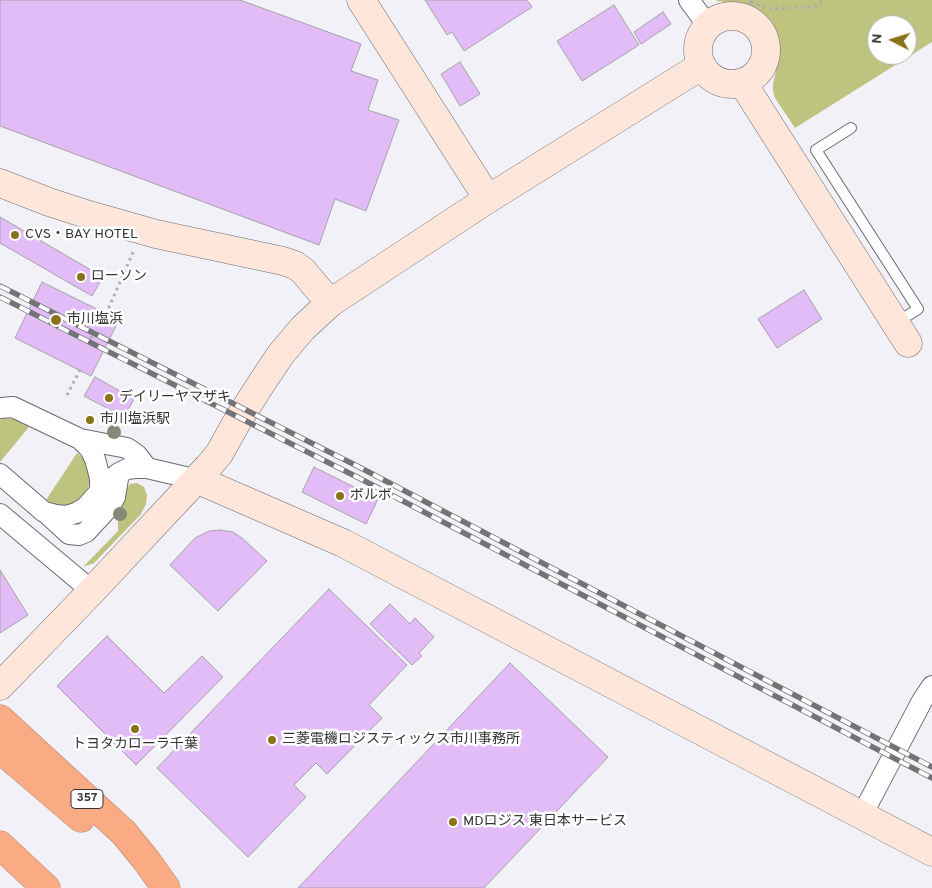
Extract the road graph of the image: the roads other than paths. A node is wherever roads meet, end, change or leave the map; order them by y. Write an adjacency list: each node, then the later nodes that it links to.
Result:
1 (361, 0): 8 (street)
2 (689, 0): 3 (street)
3 (708, 26): 4 (street); 5 (street)
4 (701, 66): 5 (street); 8 (street)
5 (742, 82): 10 (street)
6 (851, 128): 10 (lane)
7 (0, 183): 9 (street)
8 (488, 200): 9 (street)
9 (330, 303): 16 (street)
10 (902, 333)
11 (0, 408): 12 (street)
12 (80, 440): 13 (street); 17 (street)
13 (147, 468): 14 (street); 16 (street)
14 (119, 473): 17 (street); 18 (street)
15 (0, 474): 18 (street)
16 (198, 480): 20 (street); 25 (street)
17 (100, 490): 18 (street)
18 (44, 512)
19 (0, 514): 20 (street)
20 (92, 592): 21 (street)
21 (0, 686)
22 (932, 686): 25 (street)
23 (0, 719): 29 (highway, 357)
24 (0, 749): 29 (highway, 357)
25 (862, 816): 27 (street)
26 (0, 846): 28 (highway)
27 (932, 852)
28 (46, 888)
29 (164, 888)

